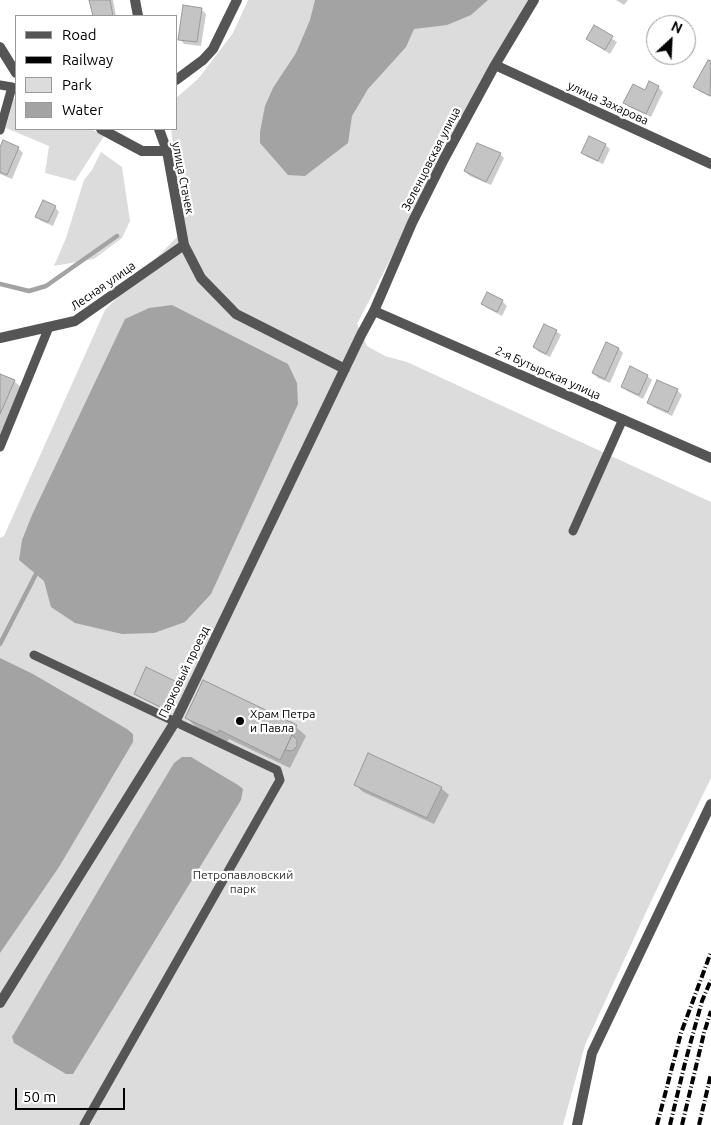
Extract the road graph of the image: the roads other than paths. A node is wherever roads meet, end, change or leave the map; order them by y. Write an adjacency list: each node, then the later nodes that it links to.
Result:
1 (134, 0): 4 (street)
2 (237, 0): 8 (street)
3 (534, 0): 6 (street, Зеленцовская улица)
4 (138, 15)
5 (0, 47): 7 (street)
6 (495, 64): 16 (street, улица Захарова); 18 (street, Зеленцовская улица)
7 (15, 71)
8 (178, 79)
9 (0, 85): 10 (lane)
10 (14, 86): 11 (lane); 12 (lane)
11 (0, 92)
12 (0, 130)
13 (104, 130): 15 (street)
14 (159, 130): 15 (street, улица Стачек)
15 (167, 151): 17 (street, улица Стачек)
16 (711, 164)
17 (184, 245): 19 (street, Лесная улица); 22 (street, улица Стачек)
18 (374, 311): 20 (street, Зеленцовская улица); 23 (street, 2-я Бутырская улица)
19 (48, 327): 21 (street, Лесная улица); 24 (lane)
20 (361, 335): 22 (street, Парковый проезд)
21 (0, 338)
22 (345, 369): 28 (street, Парковый проезд)
23 (623, 419): 25 (street, 2-я Бутырская улица); 26 (lane)
24 (0, 447)
25 (711, 458)
26 (574, 531)
27 (34, 655): 28 (lane)
28 (175, 722): 30 (street, Парковый проезд); 31 (lane)
29 (711, 804): 32 (street)
30 (0, 1003)
31 (84, 1125)
32 (577, 1125)

